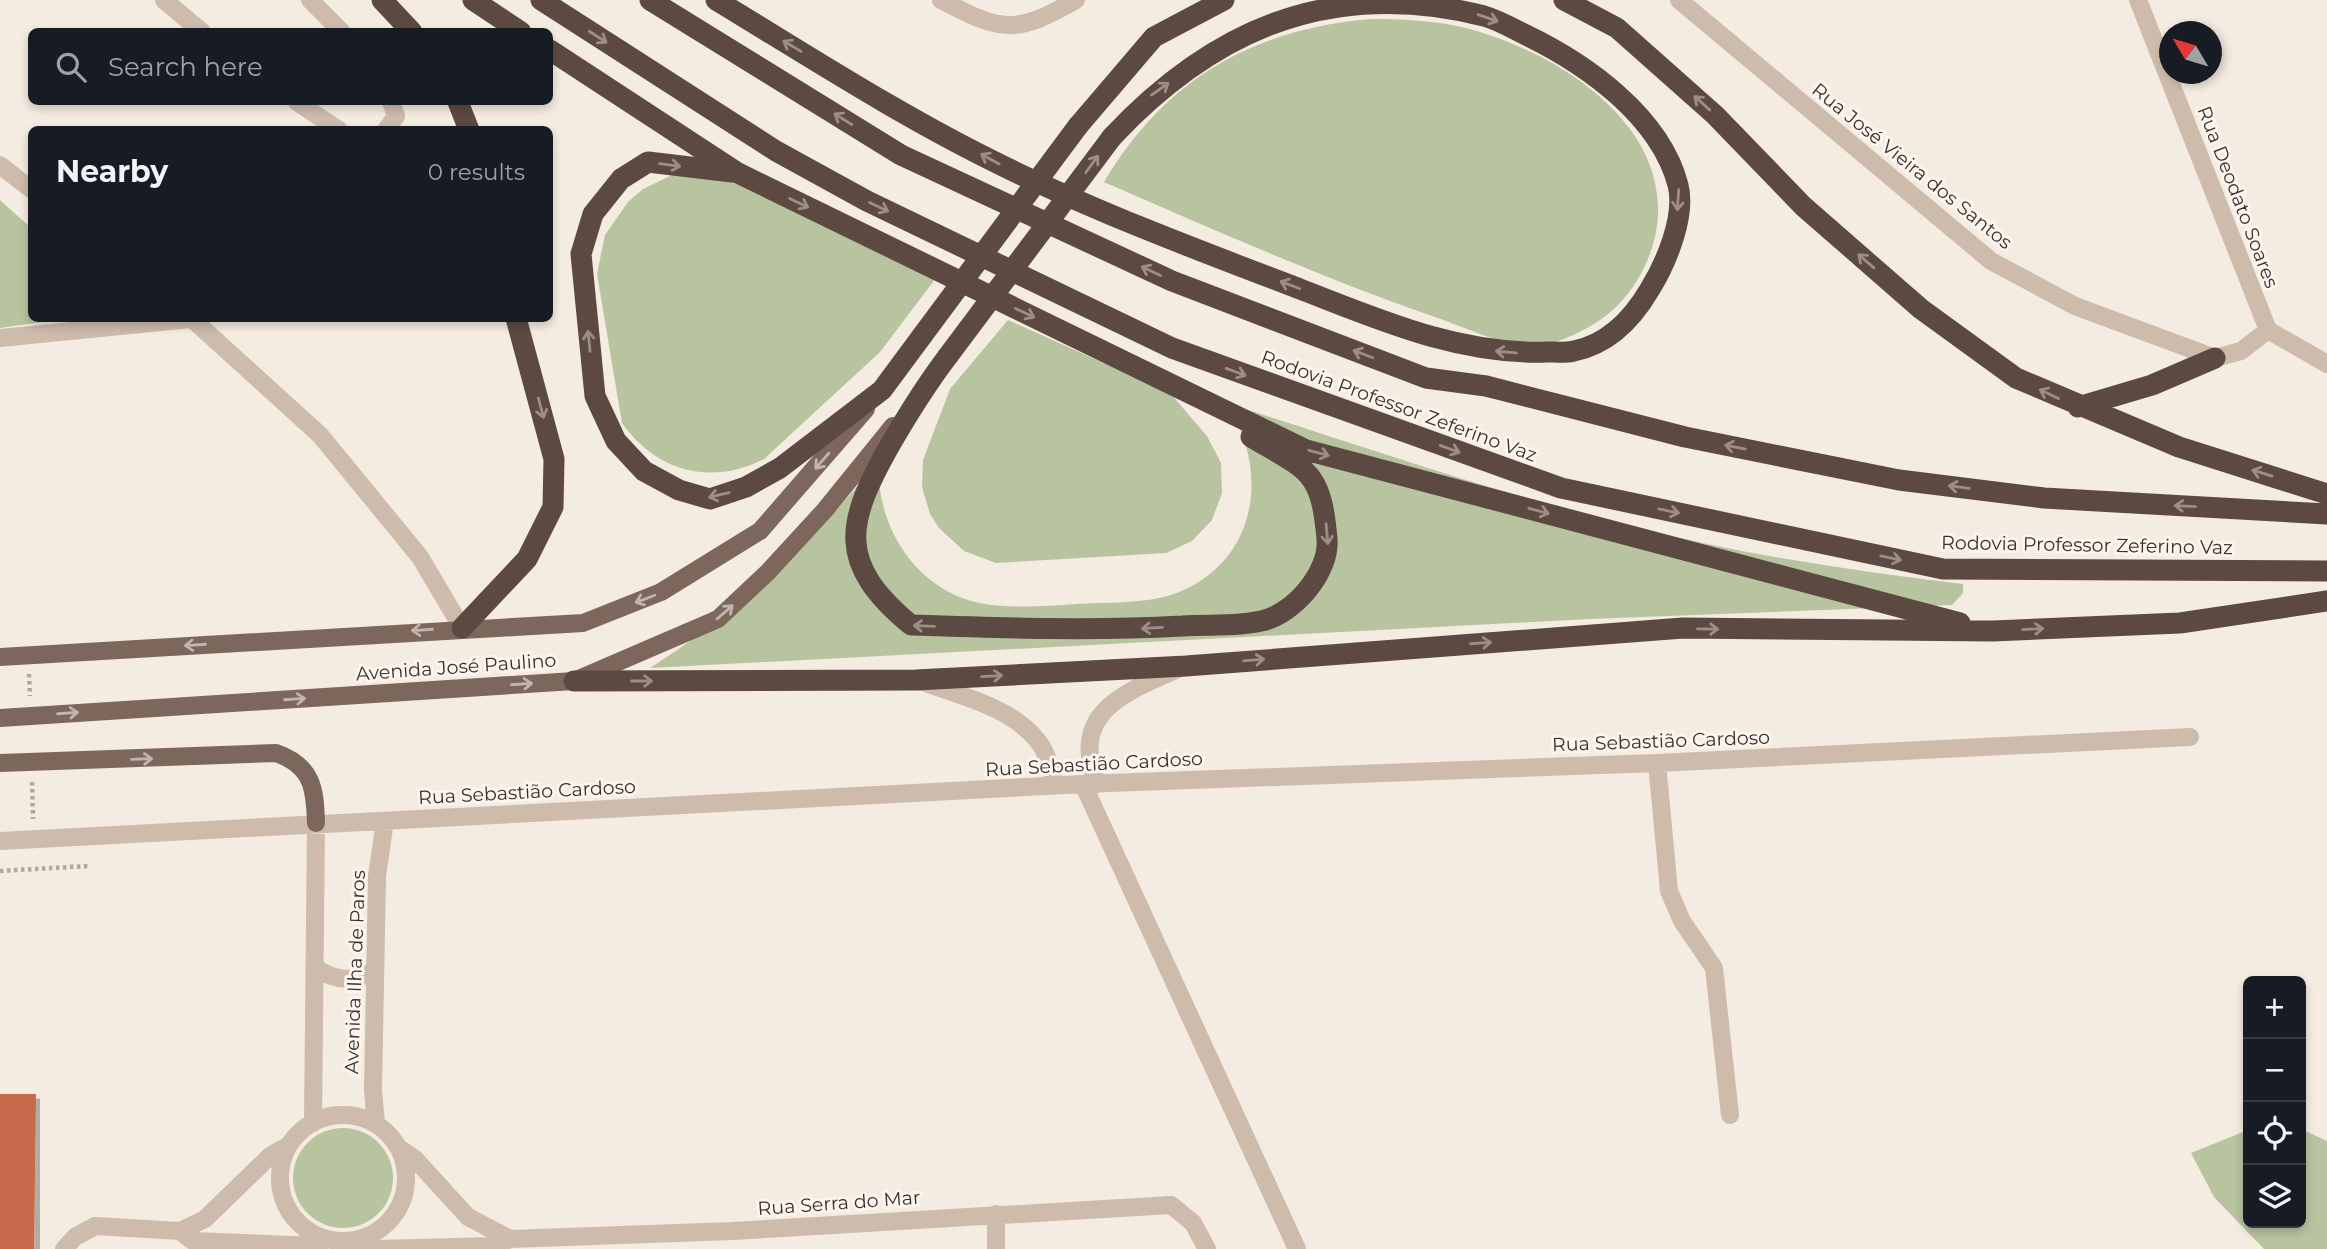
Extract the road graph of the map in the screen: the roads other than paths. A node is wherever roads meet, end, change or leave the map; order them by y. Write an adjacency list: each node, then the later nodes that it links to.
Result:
1 (164, 0): 14 (street)
2 (310, 0): 15 (street)
3 (382, 0): 16 (highway)
4 (473, 0): 17 (highway)
5 (541, 0): 41 (highway, Rodovia Professor Zeferino Vaz, one-way to 41)
6 (650, 0): 40 (highway, Rodovia Professor Zeferino Vaz, one-way to 6)
7 (716, 0): 35 (highway, one-way to 7, bridge)
8 (941, 0): 9 (street)
9 (1076, 0)
10 (1224, 0): 36 (highway, bridge)
11 (1564, 0): 38 (highway, one-way to 11)
12 (1679, 0): 33 (street, Rua José Vieira dos Santos)
13 (2138, 0): 31 (street, Rua Deodato Soares)
14 (197, 28)
15 (338, 28)
16 (408, 28)
17 (515, 28)
18 (553, 52): 26 (highway)
19 (302, 105): 22 (street)
20 (392, 105): 23 (street)
21 (459, 105): 24 (highway)
22 (333, 126)
23 (389, 126)
24 (467, 126)
25 (0, 165): 27 (street)
26 (738, 173): 36 (highway, one-way to 26); 37 (highway, one-way to 37)
27 (28, 187)
28 (161, 322): 32 (street)
29 (194, 322): 43 (street)
30 (517, 322): 43 (highway, one-way to 43)
31 (2268, 330): 33 (street); 34 (street)
32 (0, 338)
33 (2215, 358): 38 (highway)
34 (2327, 364)
35 (924, 388): 37 (highway, one-way to 35); 48 (main road, Avenida José Paulino, one-way to 35)
36 (882, 390): 43 (main road, Avenida José Paulino, one-way to 43)
37 (1184, 391): 44 (highway, one-way to 44)
38 (2078, 407): 39 (highway, one-way to 38)
39 (2327, 494)
40 (2327, 514)
41 (2327, 571)
42 (2327, 601): 44 (highway, one-way to 42)
43 (461, 628): 45 (main road, Avenida José Paulino, one-way to 45)
44 (1993, 631): 46 (highway, one-way to 44)
45 (0, 657)
46 (1186, 666): 47 (highway, one-way to 46); 53 (street)
47 (916, 680): 48 (highway, one-way to 47); 54 (street)
48 (574, 681): 49 (main road, Avenida José Paulino, one-way to 48)
49 (0, 718)
50 (2190, 737): 52 (street, Rua Sebastião Cardoso)
51 (0, 763): 56 (main road, one-way to 56)
52 (1657, 763): 53 (street, Rua Sebastião Cardoso); 60 (street)
53 (1090, 784): 54 (street, Rua Sebastião Cardoso); 74 (street)
54 (1055, 786): 55 (street, Rua Sebastião Cardoso)
55 (385, 821): 56 (street, Rua Sebastião Cardoso); 59 (street, Avenida Ilha de Paros)
56 (316, 823): 57 (street, Rua Sebastião Cardoso); 58 (street, Avenida Ilha de Paros)
57 (0, 841)
58 (315, 967): 59 (street); 61 (street, Avenida Ilha de Paros)
59 (375, 970): 62 (street, Avenida Ilha de Paros)
60 (1730, 1115)
61 (313, 1123): 62 (street); 63 (street)
62 (376, 1124): 64 (street)
63 (289, 1145): 66 (street); 71 (street)
64 (399, 1148): 67 (street); 71 (street)
65 (996, 1214): 68 (street, Rua Serra do Mar); 72 (street); 73 (street, Rua Serra do Mar)
66 (180, 1231): 70 (street, Rua Serra do Mar); 71 (street, Rua Serra do Mar)
67 (510, 1239): 69 (street, Rua Serra do Mar); 71 (street, Rua Serra do Mar)
68 (732, 1240): 69 (street, Rua Serra do Mar)
69 (628, 1241)
70 (70, 1243)
71 (341, 1243)
72 (996, 1249)
73 (1207, 1249)
74 (1297, 1249)

